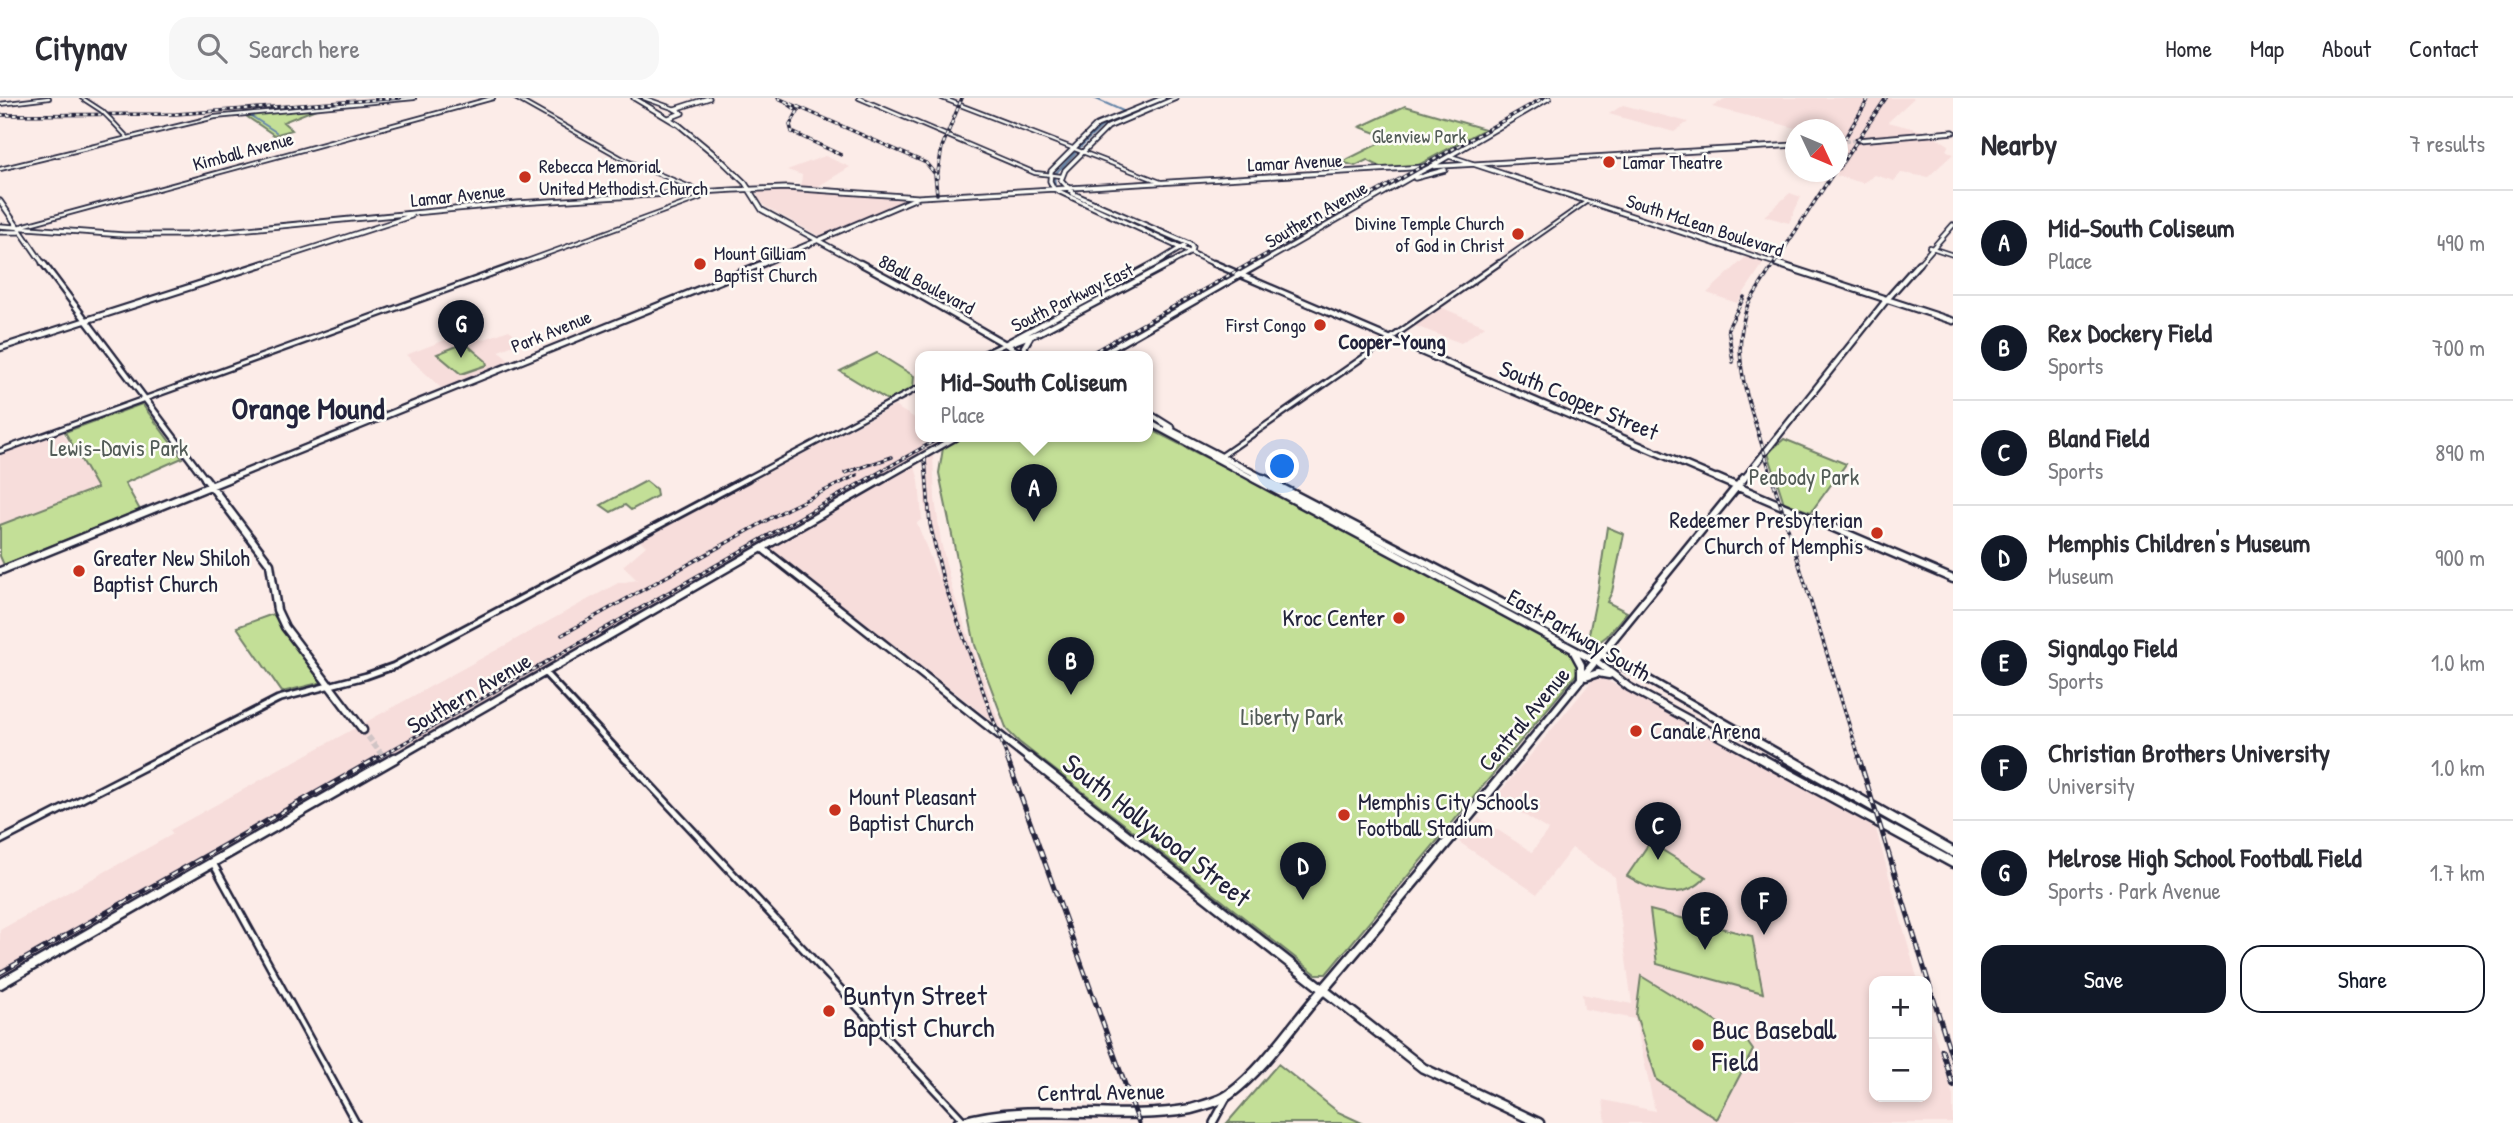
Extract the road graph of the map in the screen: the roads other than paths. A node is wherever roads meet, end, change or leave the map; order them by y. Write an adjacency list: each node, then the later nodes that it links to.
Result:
1 (49, 98): 14 (street)
2 (82, 98): 18 (street, bridge)
3 (414, 98): 18 (street)
4 (493, 98): 46 (street, Kimball Avenue)
5 (515, 98): 35 (street)
6 (634, 98): 16 (main road)
7 (644, 98): 15 (street)
8 (709, 98): 15 (main road)
9 (859, 98): 28 (street)
10 (942, 98): 21 (street)
11 (1163, 98): 21 (main road)
12 (1176, 98): 22 (main road)
13 (1549, 98): 23 (main road, Southern Avenue)
14 (0, 104)
15 (675, 109): 16 (main road)
16 (669, 118): 32 (main road)
17 (1953, 132): 19 (main road)
18 (127, 137): 27 (street)
19 (1858, 140)
20 (1785, 146): 26 (main road, Lamar Avenue)
21 (1073, 148): 22 (street); 28 (main road)
22 (1084, 152): 29 (main road); 31 (street)
23 (1449, 156): 24 (main road, Southern Avenue); 25 (main road)
24 (1443, 159): 25 (main road); 30 (main road, Southern Avenue, bridge)
25 (1461, 162): 26 (main road, Lamar Avenue); 30 (main road); 31 (main road, Lamar Avenue)
26 (1474, 165): 40 (main road, South McLean Boulevard)
27 (0, 169)
28 (1049, 175): 29 (street); 33 (main road)
29 (1061, 176): 34 (main road)
30 (1407, 180): 55 (main road, Southern Avenue)
31 (1164, 183): 34 (main road, Lamar Avenue)
32 (747, 186): 35 (main road, Lamar Avenue); 37 (main road, Lamar Avenue); 50 (main road)
33 (1053, 187): 34 (main road, Lamar Avenue); 36 (main road, Lamar Avenue); 51 (main road)
34 (1065, 187): 53 (main road)
35 (702, 192): 42 (main road, Lamar Avenue); 70 (street)
36 (964, 195): 37 (main road, Lamar Avenue); 38 (main road, Lamar Avenue)
37 (919, 197): 38 (main road, Lamar Avenue); 41 (main road, Park Avenue)
38 (935, 198): 41 (main road)
39 (0, 201): 46 (main road)
40 (1586, 202): 56 (main road, South McLean Boulevard); 62 (street)
41 (902, 205): 50 (main road, Park Avenue)
42 (423, 212): 47 (main road, Lamar Avenue); 59 (main road)
43 (1953, 219): 52 (main road, Central Avenue)
44 (1953, 225): 52 (main road, Central Avenue)
45 (0, 226): 46 (main road, Lamar Avenue)
46 (17, 227): 47 (main road, Lamar Avenue); 48 (main road, Kimball Avenue); 49 (main road)
47 (39, 229): 49 (main road)
48 (0, 232): 49 (main road)
49 (22, 234): 59 (main road)
50 (818, 241): 63 (main road, 8Ball Boulevard, bridge); 77 (main road, Park Avenue)
51 (1182, 247): 53 (main road, South Parkway East); 57 (main road, South Parkway East)
52 (1932, 248): 54 (street); 56 (main road, Central Avenue)
53 (1192, 249): 55 (main road, South Cooper Street); 58 (main road, South Parkway East)
54 (1953, 254)
55 (1241, 274): 62 (main road, South Cooper Street); 68 (main road, Southern Avenue)
56 (1888, 298): 60 (main road, South McLean Boulevard); 78 (main road, Central Avenue)
57 (1082, 302): 58 (main road); 63 (main road, South Parkway East)
58 (1089, 306): 61 (main road, South Parkway East)
59 (86, 321): 64 (main road); 70 (main road)
60 (1953, 321)
61 (1031, 336): 63 (main road, South Parkway East); 67 (main road)
62 (1390, 337): 76 (street); 78 (main road, South Cooper Street)
63 (1005, 344): 65 (street); 66 (main road)
64 (0, 348)
65 (990, 351)
66 (1018, 351)
67 (1025, 351)
68 (1107, 351)
69 (915, 390): 88 (street)
70 (145, 399): 75 (street); 77 (main road)
71 (1153, 416): 73 (main road)
72 (1153, 424): 73 (main road)
73 (1188, 441): 76 (main road, East Parkway South)
74 (948, 442): 79 (main road, Southern Avenue)
75 (0, 451)
76 (1219, 457): 82 (main road, East Parkway South); 83 (main road, East Parkway South)
77 (210, 486): 80 (main road, Park Avenue); 88 (main road)
78 (1736, 486): 81 (main road, South Cooper Street); 83 (main road, Central Avenue)
79 (762, 548): 85 (main road, Southern Avenue); 95 (main road, South Hollywood Street)
80 (0, 571)
81 (1953, 579)
82 (1567, 647): 84 (main road, East Parkway South); 87 (main road)
83 (1603, 655): 84 (main road, Central Avenue); 91 (main road, East Parkway South)
84 (1597, 662): 86 (main road, East Parkway South); 87 (main road, Central Avenue)
85 (545, 672): 92 (main road, Southern Avenue); 97 (street)
86 (1617, 678): 87 (main road); 93 (main road, East Parkway South)
87 (1581, 680): 95 (main road, Central Avenue)
88 (330, 685): 89 (main road); 90 (street)
89 (363, 730)
90 (0, 841)
91 (1953, 852)
92 (212, 862): 94 (main road, Southern Avenue); 98 (street)
93 (1953, 863)
94 (0, 984)
95 (1324, 989): 96 (main road, Central Avenue); 100 (main road, South Hollywood Street)
96 (1227, 1096): 97 (main road, Central Avenue); 99 (street)
97 (960, 1121)
98 (356, 1123)
99 (1213, 1123)
100 (1539, 1123)

